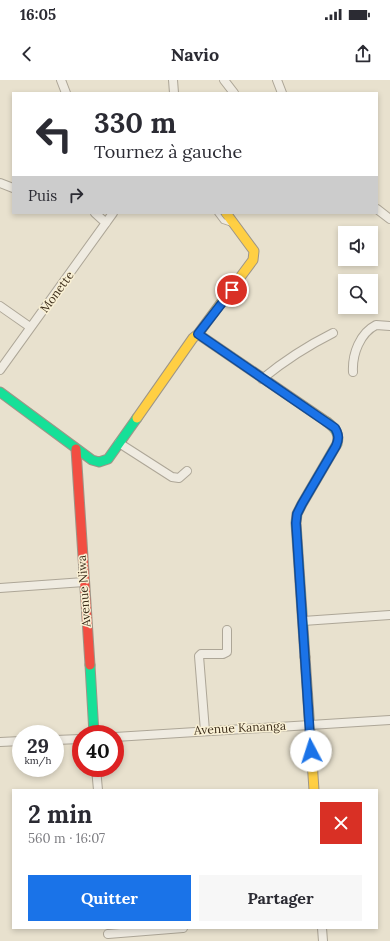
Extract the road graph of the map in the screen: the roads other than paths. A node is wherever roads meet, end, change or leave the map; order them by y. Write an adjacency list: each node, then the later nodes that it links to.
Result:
1 (61, 80): 5 (street)
2 (173, 80): 6 (street)
3 (224, 80): 7 (street)
4 (277, 80): 8 (street)
5 (66, 92)
6 (174, 92)
7 (233, 92)
8 (282, 92)
9 (0, 183): 10 (street)
10 (12, 188)
11 (378, 210): 16 (street)
12 (96, 214): 17 (street)
13 (111, 214): 17 (street, Monette)
14 (218, 214): 18 (lane)
15 (227, 214): 18 (street)
16 (390, 219)
17 (106, 223): 21 (street, Monette)
18 (235, 224): 23 (street)
19 (0, 306): 21 (street)
20 (390, 326): 25 (street)
21 (30, 328): 24 (street, Monette)
22 (333, 333): 26 (street)
23 (198, 334): 26 (street); 28 (street)
24 (0, 370)
25 (354, 372)
26 (262, 379): 34 (street)
27 (0, 392): 29 (street)
28 (119, 443): 29 (street); 30 (street)
29 (76, 449): 31 (street, Avenue Niwa)
30 (187, 471)
31 (84, 582): 32 (street); 38 (street, Avenue Niwa)
32 (0, 588)
33 (390, 615): 34 (street)
34 (303, 621): 37 (street)
35 (227, 630): 39 (street)
36 (390, 720): 37 (street, Avenue Kananga)
37 (309, 724): 39 (street, Avenue Kananga); 45 (street)
38 (93, 725)
39 (204, 731): 40 (street, Avenue Kananga)
40 (124, 735)
41 (12, 741): 42 (street)
42 (0, 742)
43 (97, 777): 44 (street)
44 (98, 789)
45 (314, 789)
46 (170, 929): 48 (street)
47 (322, 929): 49 (street)
48 (108, 934)
49 (324, 941)

